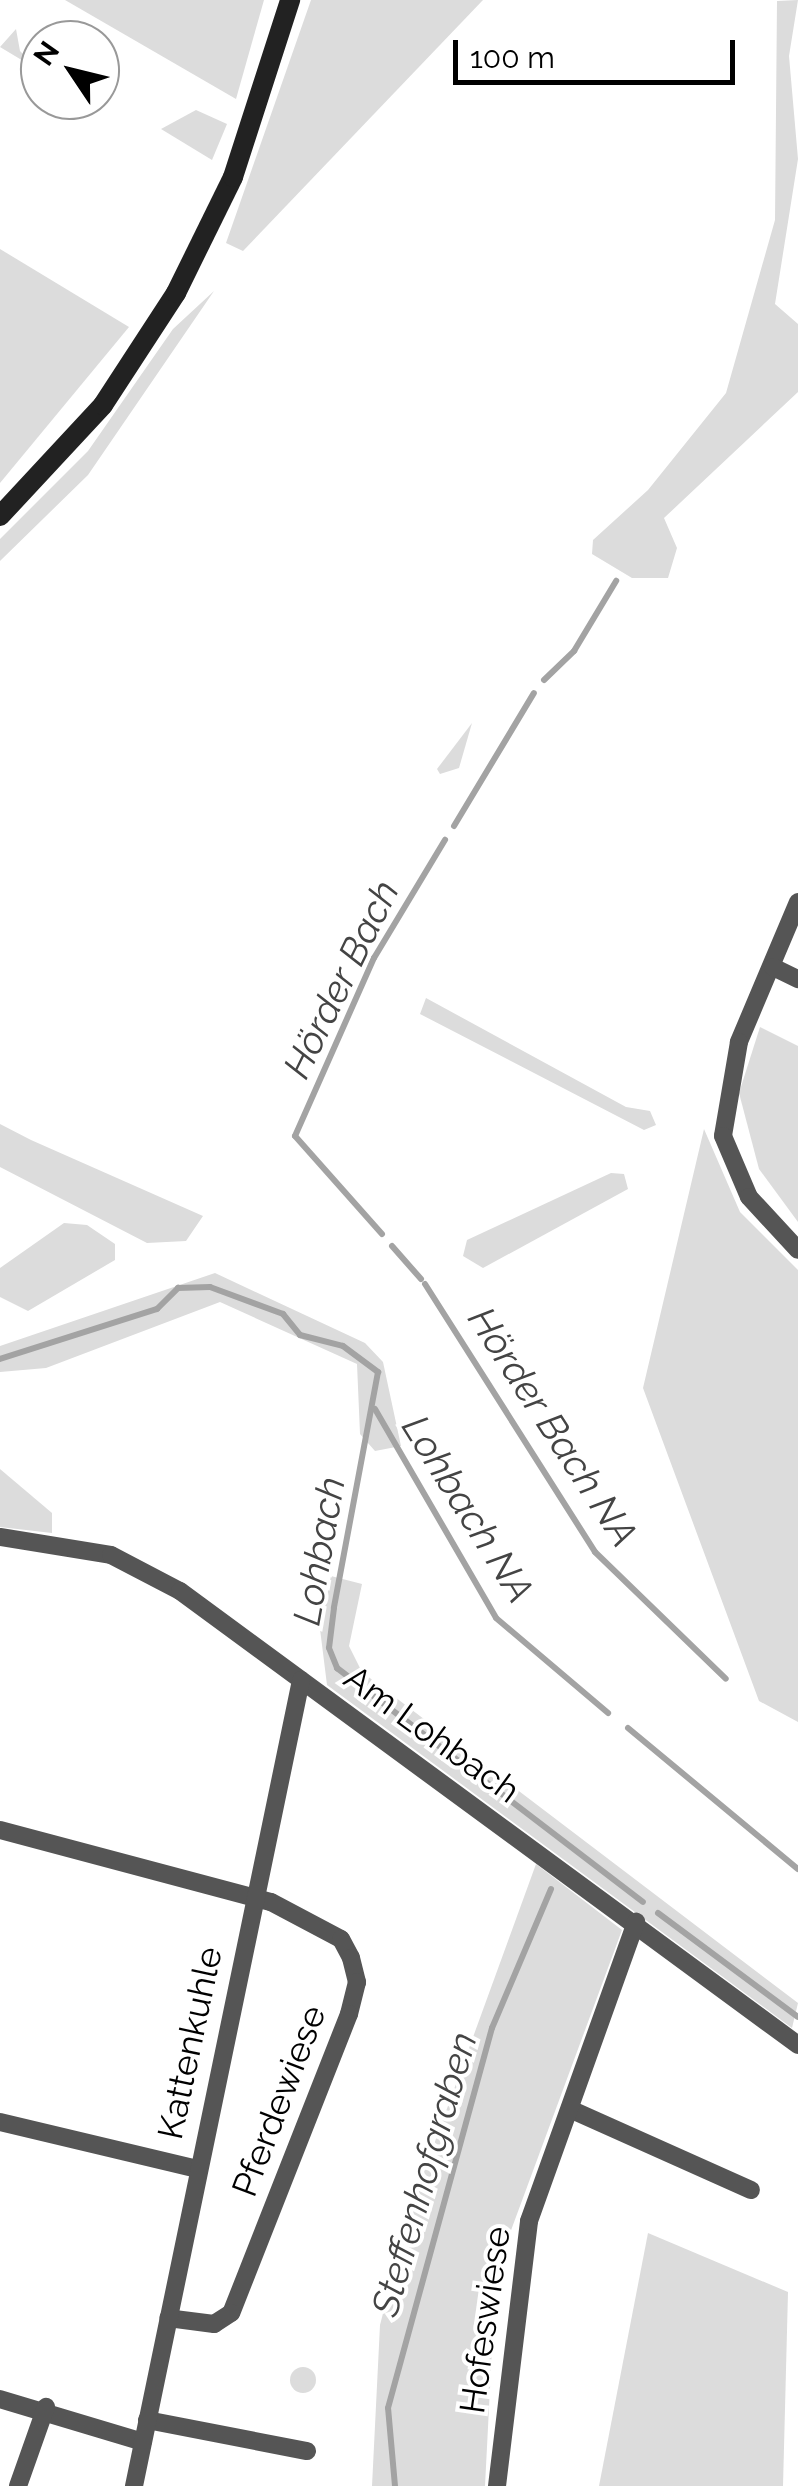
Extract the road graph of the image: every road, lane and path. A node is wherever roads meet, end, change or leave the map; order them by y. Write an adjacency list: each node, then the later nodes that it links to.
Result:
1 (290, 0): 2 (main road)
2 (0, 516)
3 (798, 902): 4 (street)
4 (773, 967): 5 (street); 6 (street)
5 (798, 978)
6 (798, 1250)
7 (0, 1538): 8 (street, Am Lohbach)
8 (301, 1680): 10 (street, Kattenkuhle); 11 (street, Am Lohbach)
9 (0, 1830): 10 (street, Pferdewiese)
10 (254, 1901): 15 (street, Kattenkuhle); 17 (street, Pferdewiese)
11 (636, 1922): 12 (street, Am Lohbach); 13 (street, Hofeswiese)
12 (798, 2045)
13 (572, 2110): 16 (street); 25 (street, Hofeswiese)
14 (0, 2122): 15 (street)
15 (197, 2169): 17 (street, Kattenkuhle)
16 (751, 2190)
17 (168, 2318): 20 (street, Kattenkuhle)
18 (0, 2399): 19 (street)
19 (46, 2407): 21 (street); 23 (street)
20 (148, 2420): 21 (street, Kattenkuhle); 22 (street)
21 (143, 2442): 24 (street, Kattenkuhle)
22 (307, 2450)
23 (18, 2486)
24 (134, 2486)
25 (497, 2486)

